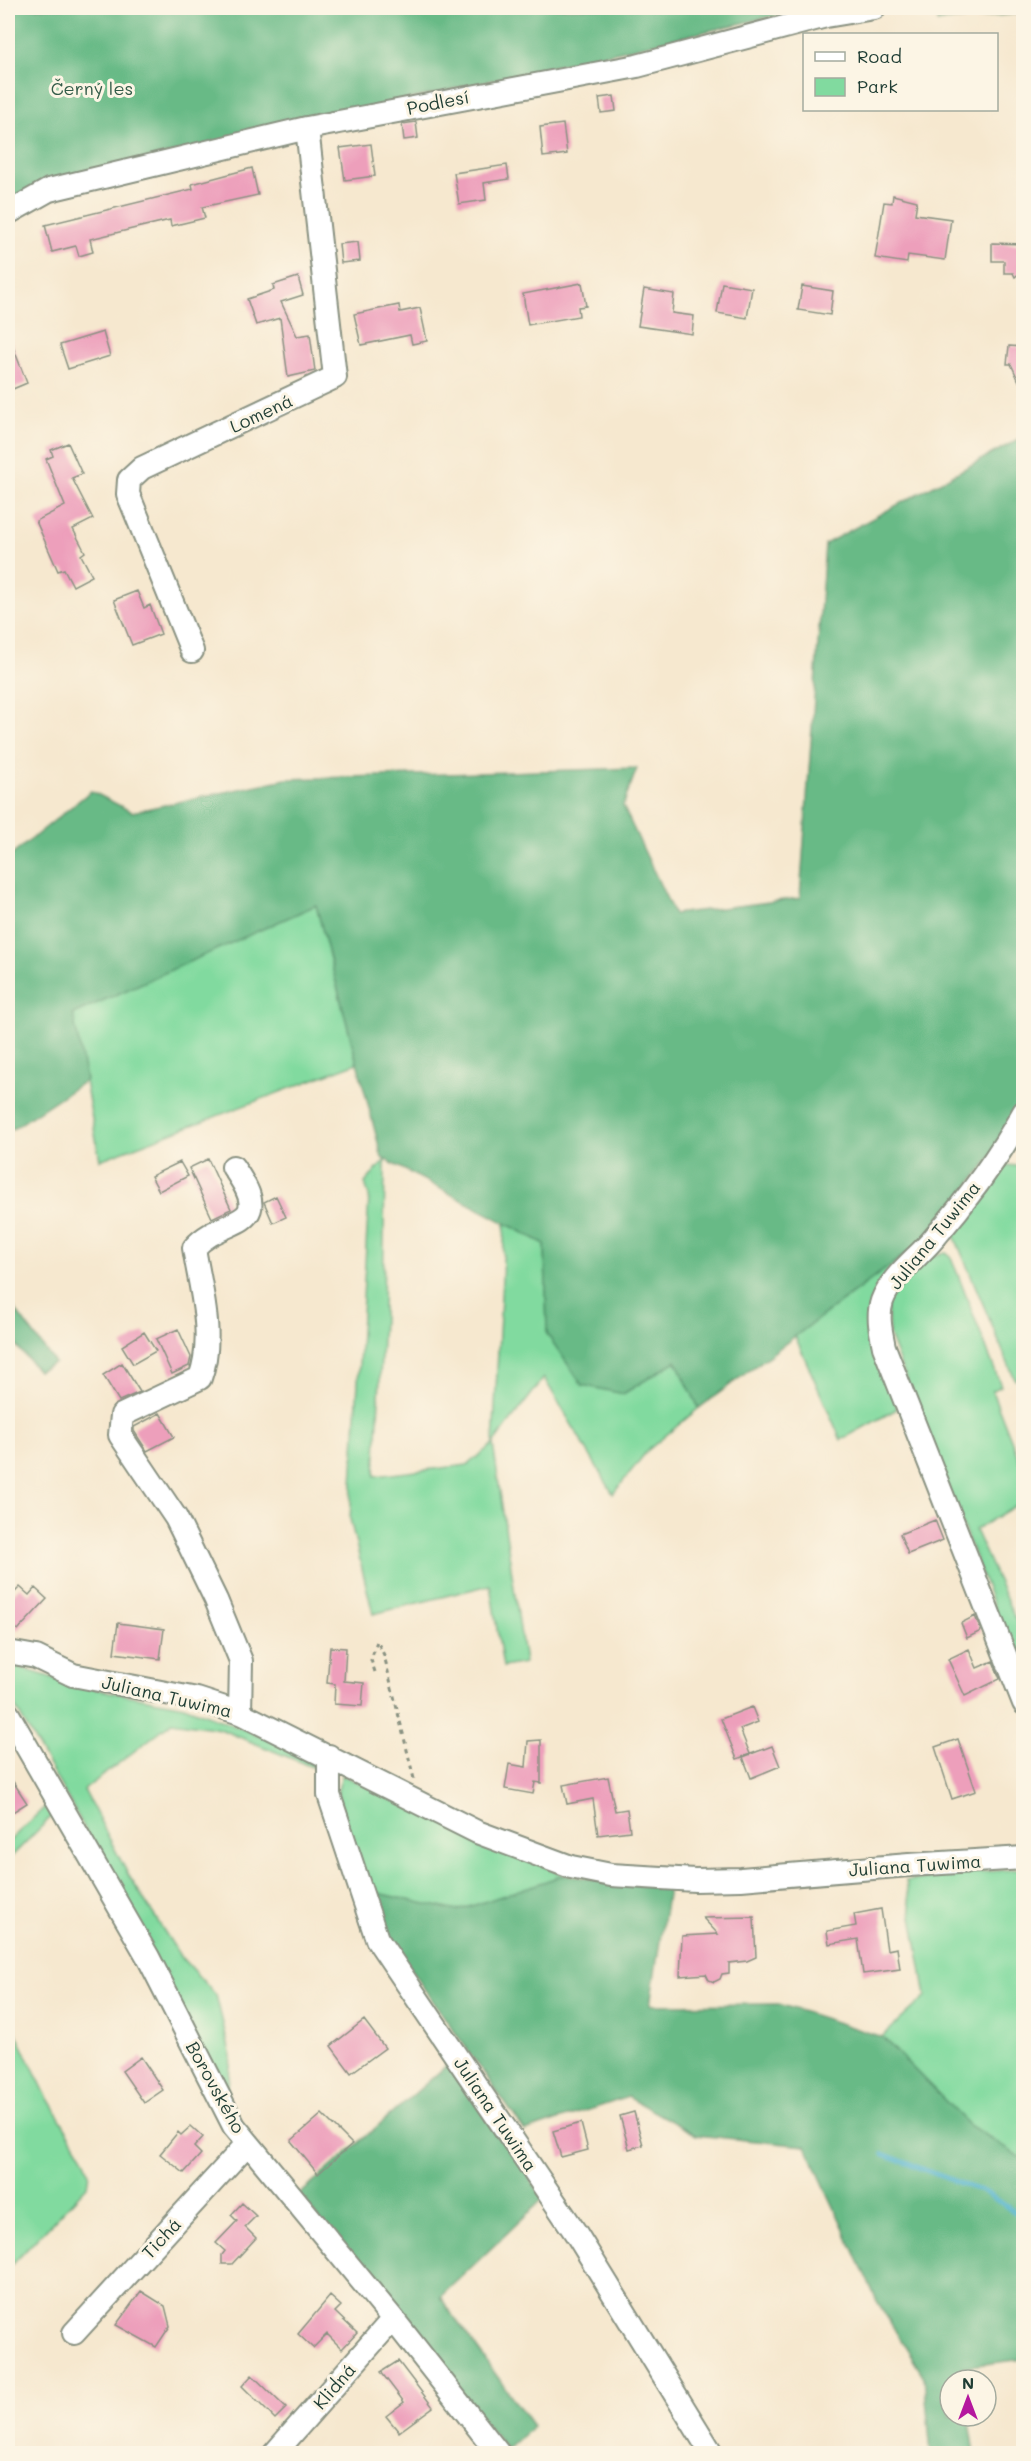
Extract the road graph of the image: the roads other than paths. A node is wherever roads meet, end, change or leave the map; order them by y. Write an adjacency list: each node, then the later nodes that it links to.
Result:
1 (874, 8): 2 (street, Podlesí)
2 (307, 128): 3 (street, Podlesí); 4 (street, Lomená)
3 (8, 213)
4 (192, 651)
5 (1023, 1112): 8 (street, Juliana Tuwima)
6 (232, 1167): 9 (street)
7 (8, 1652): 9 (street, Juliana Tuwima)
8 (1023, 1703)
9 (240, 1713): 11 (street, Juliana Tuwima)
10 (8, 1714): 13 (street, Borovského)
11 (329, 1756): 12 (street, Juliana Tuwima); 18 (street, Juliana Tuwima)
12 (1023, 1858)
13 (248, 2143): 14 (street, Borovského); 15 (street, Tichá)
14 (393, 2319): 16 (street, Klidná); 17 (street, Borovského)
15 (74, 2333)
16 (274, 2454)
17 (499, 2454)
18 (712, 2454)

